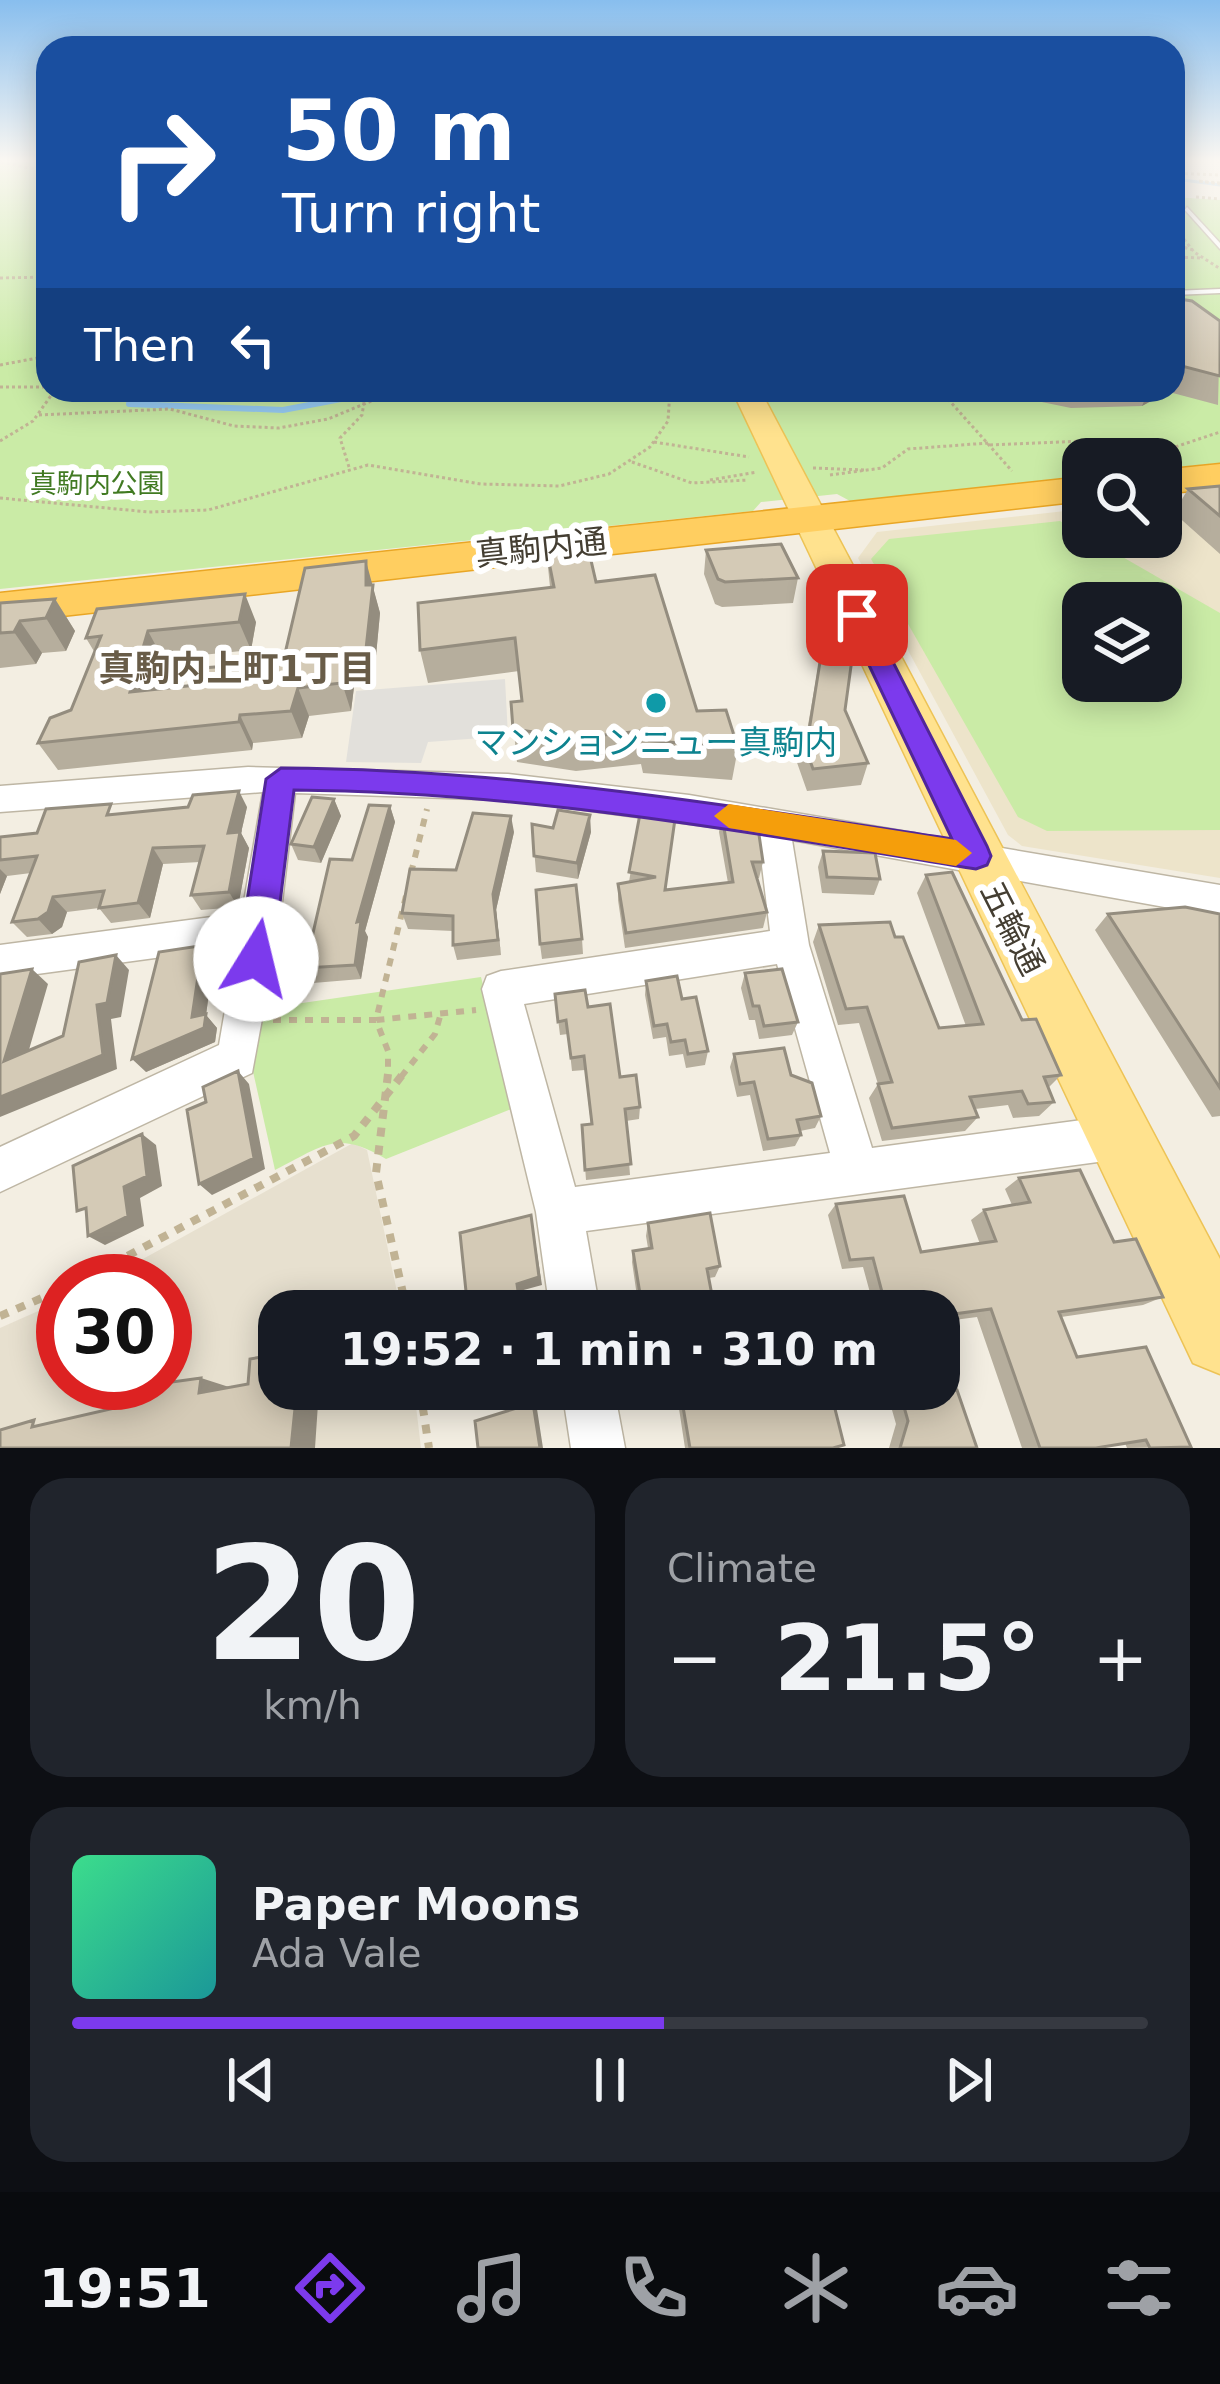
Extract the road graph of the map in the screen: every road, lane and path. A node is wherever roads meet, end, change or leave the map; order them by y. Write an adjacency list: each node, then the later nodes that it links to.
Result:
1 (1185, 241): 3 (path)
2 (1185, 248): 3 (path)
3 (1192, 250): 5 (path)
4 (1185, 257): 5 (path)
5 (1203, 258): 6 (path)
6 (1218, 265)
7 (0, 278): 8 (path)
8 (36, 278)
9 (1220, 292): 10 (lane)
10 (1185, 293)
11 (36, 358): 12 (path)
12 (0, 364)
13 (0, 387): 14 (path)
14 (36, 387)
15 (47, 402): 21 (path)
16 (363, 402): 21 (path)
17 (367, 402): 28 (path)
18 (671, 402): 24 (path)
19 (755, 402): 36 (main road, 五輪通)
20 (951, 402): 25 (path)
21 (39, 415): 23 (path)
22 (1220, 432): 25 (path)
23 (0, 441)
24 (654, 442): 26 (path); 27 (path)
25 (989, 444): 30 (path); 31 (path)
26 (752, 458)
27 (631, 462): 28 (path); 35 (path)
28 (349, 466): 38 (path)
29 (759, 472): 35 (path)
30 (871, 472): 36 (path); 36 (path)
31 (1013, 472)
32 (1220, 476): 33 (highway)
33 (1182, 480)
34 (748, 481): 35 (path)
35 (706, 483)
36 (818, 487): 37 (highway, 真駒内通); 39 (highway, 真駒内通); 44 (main road, 五輪通)
37 (1062, 489)
38 (0, 498)
39 (0, 608)
40 (281, 779): 41 (street); 42 (street); 46 (street)
41 (433, 782): 43 (street); 51 (path)
42 (0, 799)
43 (773, 824): 44 (street); 47 (street)
44 (976, 856): 45 (street); 54 (main road, 五輪通)
45 (1220, 901)
46 (261, 927): 48 (street); 52 (street)
47 (790, 945): 49 (street); 55 (street)
48 (0, 962)
49 (506, 1007): 50 (path); 57 (street)
50 (442, 1013): 51 (path); 53 (path)
51 (376, 1020): 52 (path); 53 (path)
52 (245, 1023): 56 (street)
53 (382, 1102): 58 (path); 59 (path)
54 (1120, 1137): 55 (street); 63 (main road, 五輪通)
55 (857, 1169): 57 (street)
56 (0, 1170)
57 (559, 1212): 60 (street)
58 (131, 1254)
59 (403, 1290)
60 (572, 1290)
61 (36, 1301): 62 (path)
62 (0, 1316)
63 (1220, 1336)
64 (423, 1410): 66 (path)
65 (592, 1410): 67 (street)
66 (429, 1448)
67 (598, 1448)

